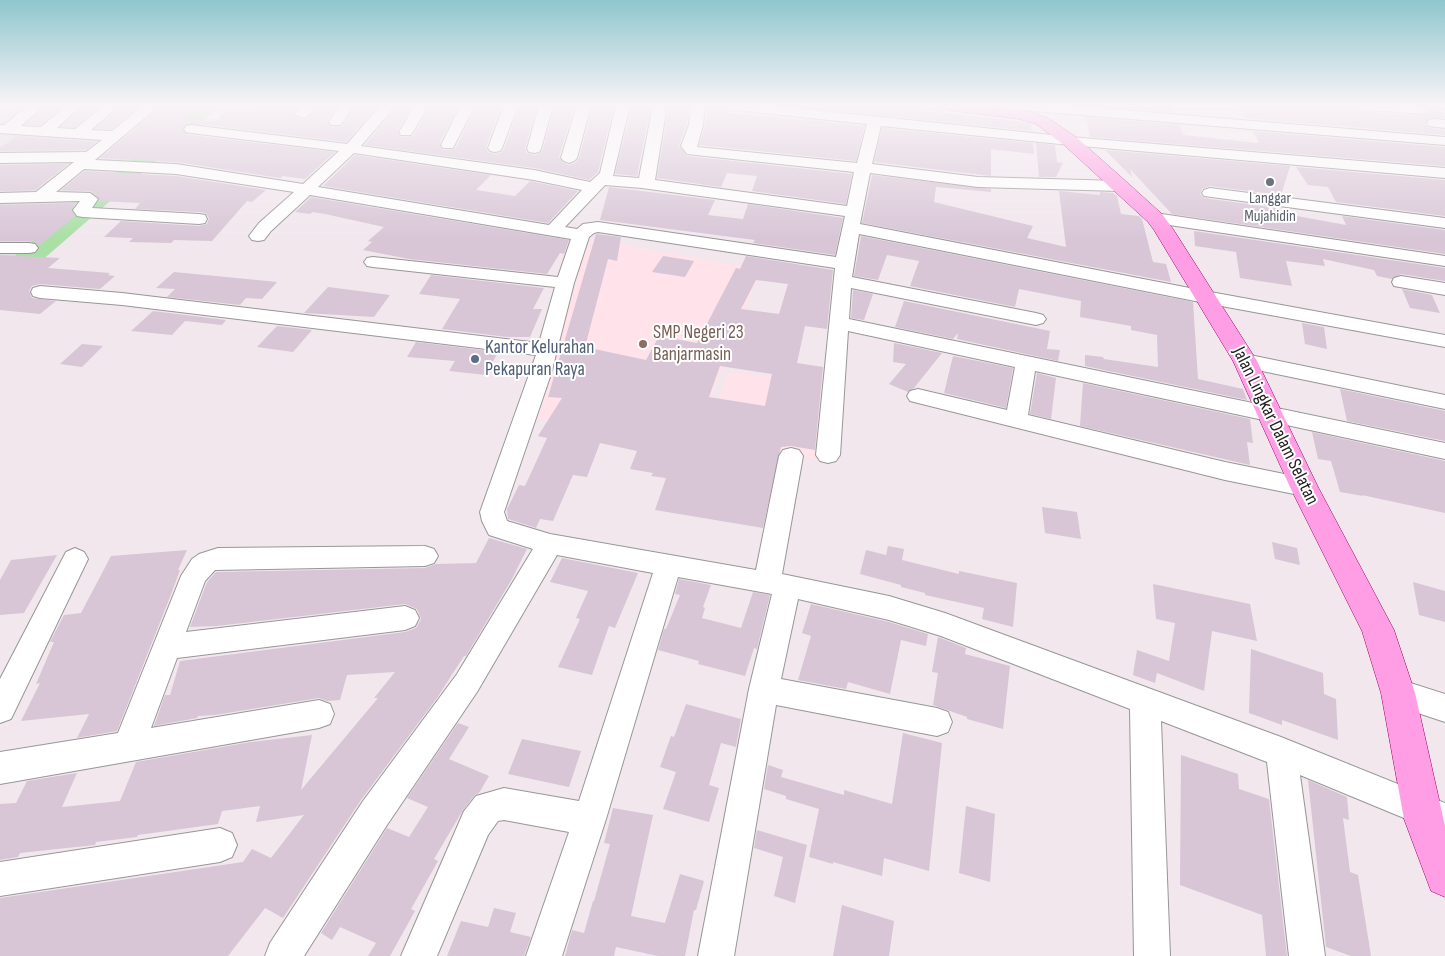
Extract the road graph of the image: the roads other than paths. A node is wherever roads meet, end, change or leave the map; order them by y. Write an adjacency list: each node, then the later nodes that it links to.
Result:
1 (98, 150): 13 (street)
2 (348, 150): 19 (street)
3 (361, 150): 17 (street)
4 (571, 150): 12 (street)
5 (613, 150): 17 (street)
6 (652, 150): 16 (street)
7 (690, 150): 14 (street)
8 (868, 150): 14 (street)
9 (1080, 150): 18 (main road, Jalan Lingkar Dalam Selatan)
10 (1171, 150): 15 (street)
11 (0, 158): 13 (street)
12 (569, 158)
13 (85, 160): 19 (street); 22 (street)
14 (863, 168): 18 (street); 25 (street)
15 (1445, 173)
16 (642, 183): 17 (street); 25 (street)
17 (599, 184): 27 (street)
18 (1120, 186): 24 (main road, Jalan Lingkar Dalam Selatan)
19 (307, 189): 27 (street); 29 (street)
20 (1210, 193): 26 (street)
21 (0, 198): 22 (street)
22 (39, 198): 23 (street)
23 (199, 218)
24 (1155, 218): 32 (street); 39 (main road, Jalan Lingkar Dalam Selatan)
25 (852, 219): 34 (street); 39 (street)
26 (1445, 223)
27 (553, 230): 28 (street)
28 (581, 235): 34 (street); 36 (street)
29 (258, 236)
30 (0, 248): 31 (street)
31 (29, 248)
32 (1445, 261)
33 (373, 262): 36 (street)
34 (843, 272): 40 (street); 41 (street)
35 (1401, 282): 37 (street)
36 (565, 283): 43 (street)
37 (1445, 289)
38 (40, 292): 43 (street)
39 (1205, 297): 42 (street); 44 (main road, Jalan Lingkar Dalam Selatan)
40 (1036, 319)
41 (839, 323): 45 (street); 51 (street)
42 (1445, 341)
43 (546, 350): 54 (street)
44 (1245, 361): 47 (street); 48 (main road, Jalan Lingkar Dalam Selatan)
45 (1026, 363): 48 (street); 49 (street)
46 (918, 396): 49 (street)
47 (1445, 402)
48 (1270, 415): 50 (street); 53 (main road, Jalan Lingkar Dalam Selatan)
49 (1016, 420): 53 (street)
50 (1445, 451)
51 (828, 455)
52 (791, 456): 58 (street)
53 (1304, 486): 62 (main road, Jalan Lingkar Dalam Selatan)
54 (550, 544): 57 (street); 76 (street)
55 (425, 556): 60 (street)
56 (75, 559): 65 (street)
57 (669, 565): 58 (street); 72 (street)
58 (777, 584): 61 (street); 63 (street)
59 (405, 618): 60 (street)
60 (167, 647): 68 (street)
61 (764, 689): 67 (street); 79 (street)
62 (1398, 693): 64 (street); 71 (main road, Jalan Lingkar Dalam Selatan)
63 (1145, 699): 69 (street); 80 (street)
64 (1445, 708)
65 (0, 709)
66 (319, 714): 68 (street)
67 (937, 722)
68 (128, 747): 70 (street)
69 (1281, 752): 71 (street); 81 (street)
70 (0, 768)
71 (1433, 814): 74 (main road, Jalan Lingkar Dalam Selatan)
72 (590, 819): 77 (street); 78 (street)
73 (220, 845): 75 (street)
74 (1445, 877)
75 (0, 878)
76 (283, 956)
77 (419, 956)
78 (544, 956)
79 (716, 956)
80 (1152, 956)
81 (1307, 956)

